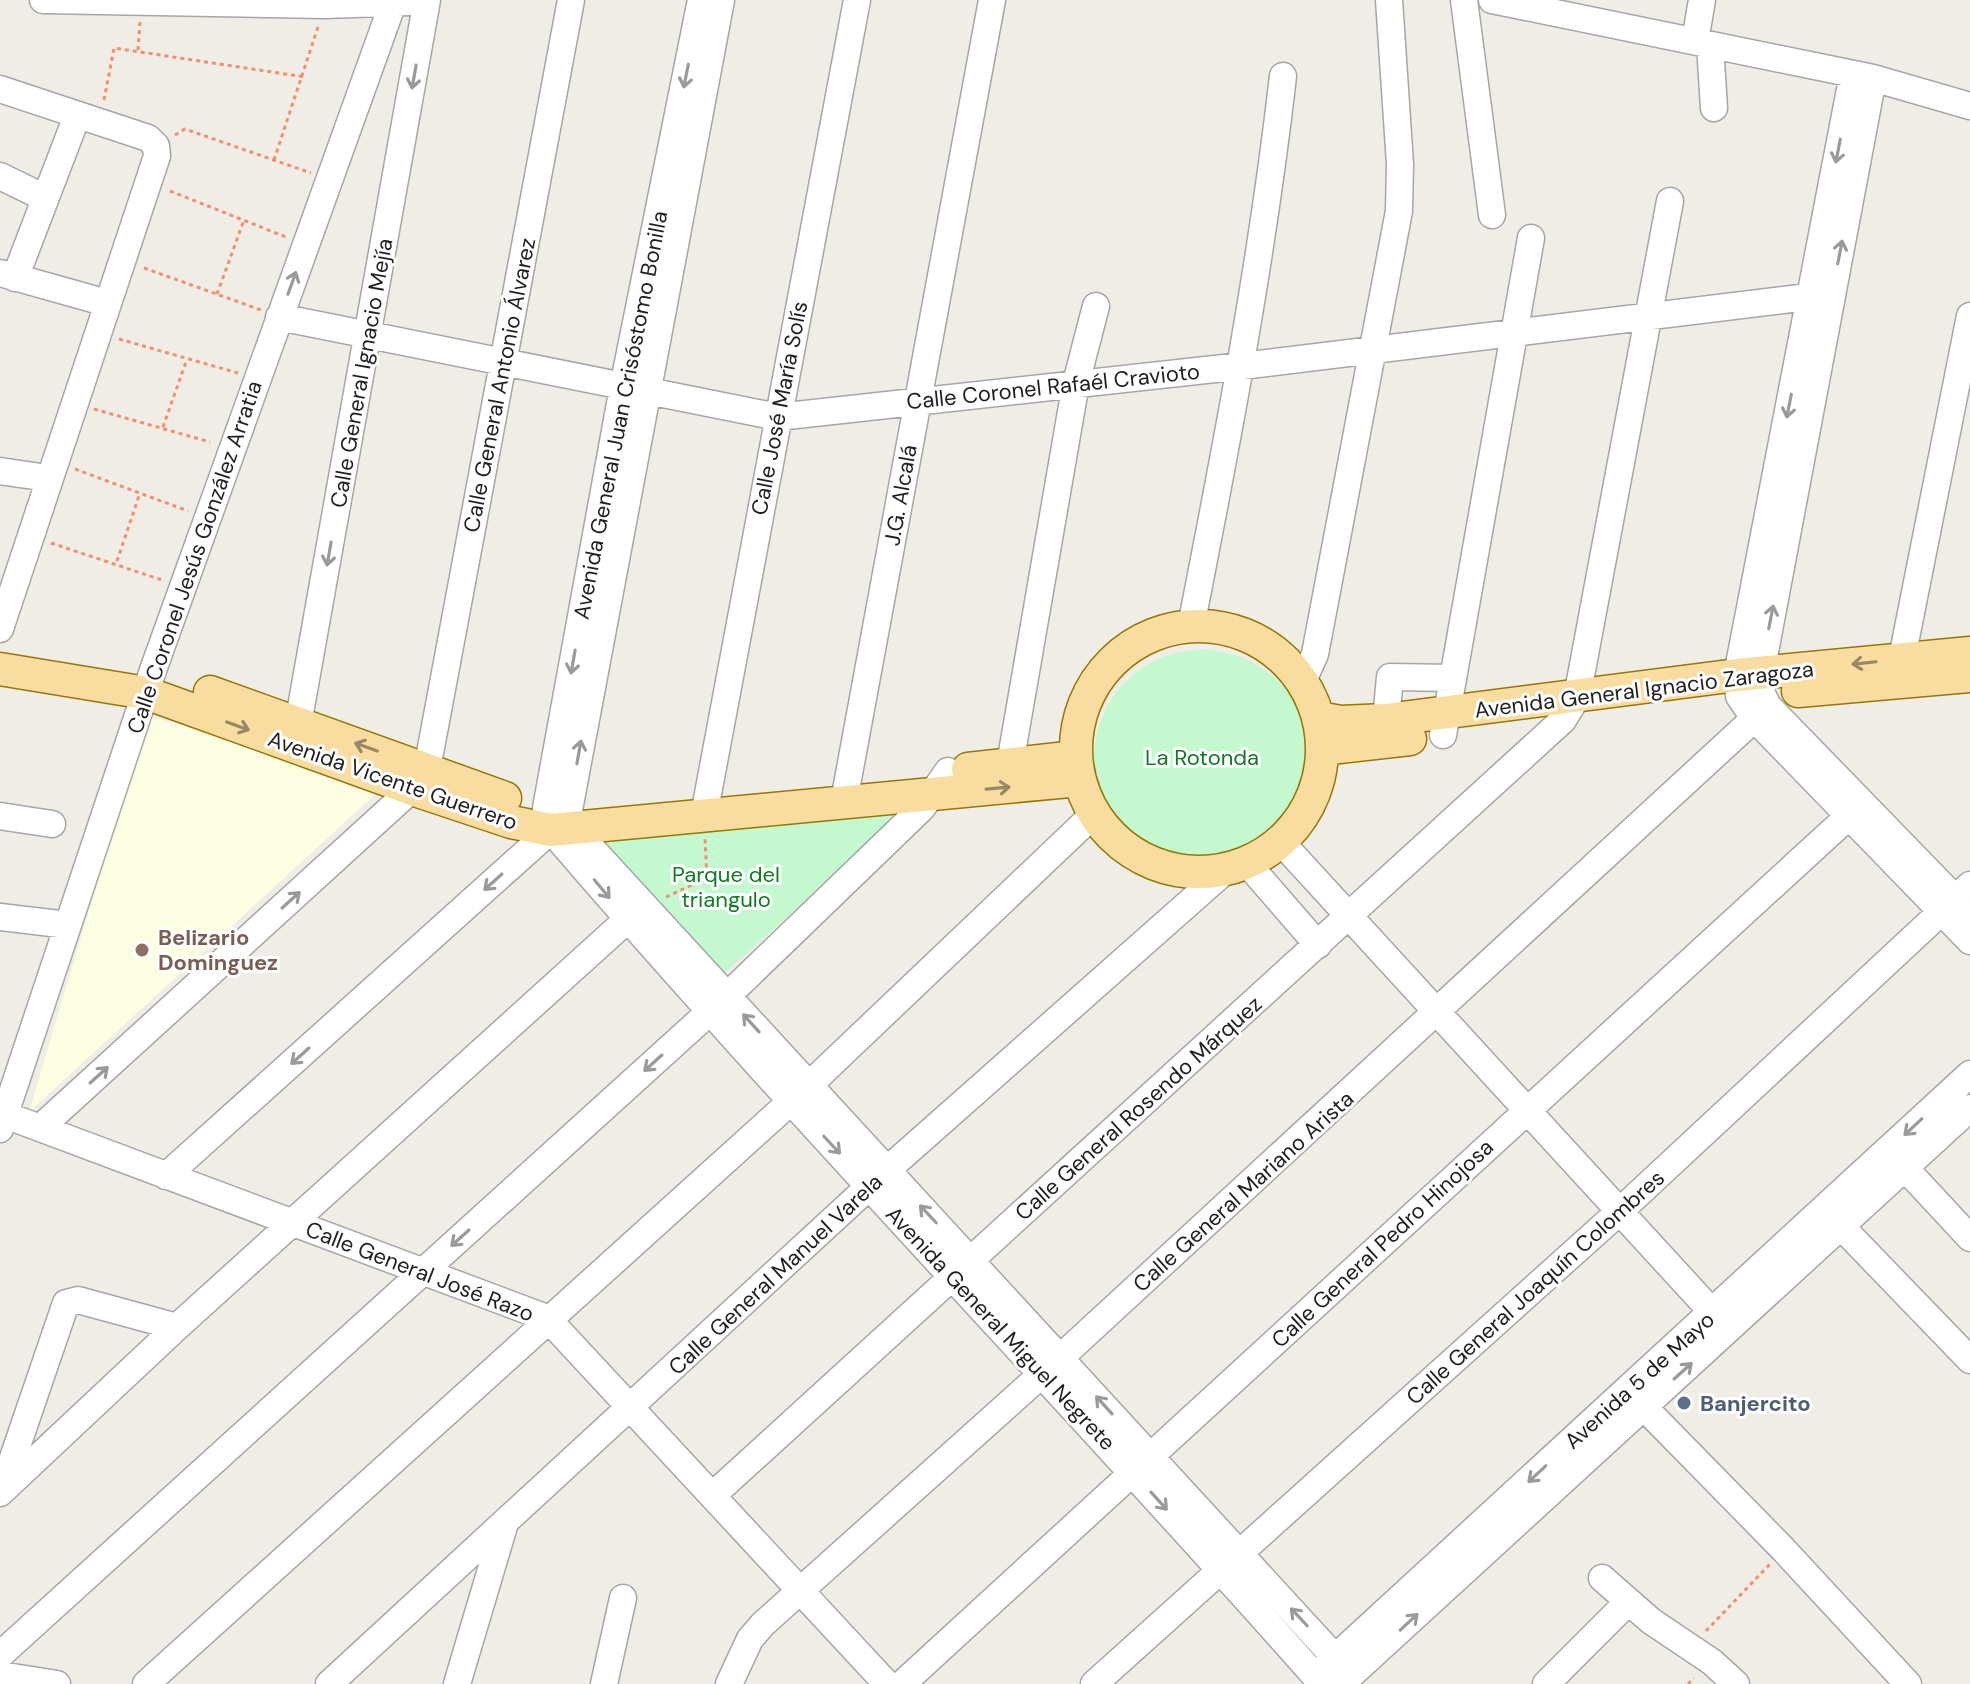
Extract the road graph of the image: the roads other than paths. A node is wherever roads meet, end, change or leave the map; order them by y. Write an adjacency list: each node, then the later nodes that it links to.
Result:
1 (43, 0): 12 (street)
2 (428, 0): 13 (street); 35 (street, Calle General Ignacio Mejía, one-way to 35)
3 (571, 0): 37 (street, Calle General Antonio Álvarez)
4 (701, 0): 40 (street, Avenida General Juan Crisóstomo Bonilla, one-way to 40)
5 (721, 0): 40 (street, Avenida General Juan Crisóstomo Bonilla)
6 (857, 0): 42 (street, Calle José María Solís)
7 (992, 0): 41 (street, J.G. Alcalá)
8 (1389, 0): 36 (street)
9 (1464, 0): 25 (street)
10 (1492, 0): 14 (street)
11 (1702, 0): 15 (street)
12 (142, 2): 13 (street)
13 (393, 2): 33 (street, Calle Coronel Jesús González Arratia, one-way to 13)
14 (1557, 6): 15 (street)
15 (1702, 43): 17 (street); 20 (street)
16 (1283, 76): 38 (street)
17 (1863, 76): 19 (street); 28 (street)
18 (5, 92): 21 (street)
19 (1970, 106)
20 (1714, 108)
21 (88, 119): 23 (street); 29 (street)
22 (0, 176): 23 (street)
23 (45, 198): 27 (street)
24 (1670, 201): 31 (street)
25 (1492, 215)
26 (1531, 238): 34 (street)
27 (8, 276): 29 (street)
28 (1821, 296): 31 (street, Calle Coronel Rafaél Cravioto); 55 (street)
29 (107, 303): 43 (street)
30 (1096, 306): 39 (street)
31 (1649, 316): 34 (street, Calle Coronel Rafaél Cravioto); 56 (street)
32 (1970, 316): 50 (street)
33 (279, 317): 35 (street, Calle Coronel Rafaél Cravioto); 53 (street, Calle Coronel Jesús González Arratia)
34 (1514, 333): 36 (street, Calle Coronel Rafaél Cravioto); 52 (street)
35 (368, 337): 37 (street, Calle Coronel Rafaél Cravioto); 59 (street, Calle General Ignacio Mejía, one-way to 59)
36 (1373, 349): 38 (street, Calle Coronel Rafaél Cravioto); 54 (street)
37 (504, 363): 40 (street, Calle Coronel Rafaél Cravioto); 63 (street, Calle General Antonio Álvarez)
38 (1242, 366): 39 (street, Calle Coronel Rafaél Cravioto); 45 (street)
39 (1076, 383): 41 (street, Calle Coronel Rafaél Cravioto); 61 (street)
40 (634, 390): 42 (street, Calle Coronel Rafaél Cravioto); 70 (street, Avenida General Juan Crisóstomo Bonilla)
41 (917, 400): 42 (street, Calle Coronel Rafaél Cravioto); 65 (street, J.G. Alcalá)
42 (778, 417): 66 (street, Calle José María Solís)
43 (51, 470): 44 (street); 46 (street)
44 (0, 471)
45 (1191, 626): 54 (main road); 62 (main road)
46 (0, 629)
47 (0, 647): 53 (main road, Avenida Vicente Guerrero)
48 (1970, 653): 50 (main road, Avenida General Ignacio Zaragoza)
49 (0, 669): 53 (main road, Avenida Vicente Guerrero)
50 (1900, 671): 51 (main road, Avenida General Ignacio Zaragoza); 55 (main road, Avenida General Ignacio Zaragoza)
51 (1970, 676)
52 (1453, 678): 57 (street); 58 (street)
53 (149, 683): 59 (main road, Avenida Vicente Guerrero); 78 (street, Calle Coronel Jesús González Arratia)
54 (1302, 683): 60 (main road)
55 (1754, 694): 56 (main road, Avenida General Ignacio Zaragoza); 67 (street); 82 (street, Calle General Mariano Arista)
56 (1570, 709): 58 (main road, Avenida General Ignacio Zaragoza); 77 (street, Calle General Rosendo Márquez)
57 (1386, 720): 58 (main road, Avenida General Ignacio Zaragoza); 60 (main road, Avenida General Ignacio Zaragoza)
58 (1445, 724): 60 (main road, Avenida General Ignacio Zaragoza)
59 (296, 734): 63 (main road, Avenida Vicente Guerrero)
60 (1320, 734): 72 (main road)
61 (1010, 764): 62 (main road, Avenida Vicente Guerrero); 64 (main road, Avenida Vicente Guerrero)
62 (1078, 768): 64 (main road, Avenida Vicente Guerrero, one-way to 62); 68 (main road)
63 (419, 779): 70 (main road, Avenida Vicente Guerrero); 88 (street, one-way to 63)
64 (941, 782): 65 (main road, Avenida Vicente Guerrero); 81 (street)
65 (847, 791): 66 (main road, Avenida Vicente Guerrero)
66 (705, 805): 70 (main road, Avenida Vicente Guerrero)
67 (1856, 810): 74 (street); 86 (street, Calle General Pedro Hinojosa)
68 (1094, 814): 73 (main road); 84 (street)
69 (0, 816): 71 (street)
70 (560, 819): 75 (street, Avenida General Miguel Negrete); 90 (street, one-way to 90)
71 (52, 824)
72 (1281, 842): 73 (main road); 77 (street)
73 (1236, 866): 80 (street); 91 (street, Calle General Manuel Varela)
74 (1960, 903): 79 (street); 92 (street, Calle General Joaquín Colombres)
75 (636, 913): 81 (street, Avenida General Miguel Negrete); 94 (street)
76 (0, 917): 78 (street)
77 (1350, 917): 80 (street, Calle General Rosendo Márquez); 82 (street)
78 (68, 925): 87 (street, Calle Coronel Jesús González Arratia)
79 (1970, 941)
80 (1318, 945): 96 (street, Calle General Rosendo Márquez)
81 (718, 1004): 84 (street, Avenida General Miguel Negrete); 97 (street, one-way to 97)
82 (1438, 1013): 86 (street); 102 (street, Calle General Mariano Arista)
83 (1970, 1074): 93 (street, Avenida 5 de Mayo, one-way to 93)
84 (799, 1093): 91 (street, Avenida General Miguel Negrete); 99 (street)
85 (1970, 1108): 89 (street, Avenida 5 de Mayo)
86 (1526, 1109): 92 (street); 105 (street, Calle General Pedro Hinojosa)
87 (2, 1119): 88 (street, Calle General José Razo)
88 (41, 1127): 90 (street, Calle General José Razo)
89 (1904, 1167): 93 (street, Avenida 5 de Mayo); 95 (street)
90 (166, 1176): 94 (street, Calle General José Razo)
91 (879, 1178): 96 (street, Avenida General Miguel Negrete); 104 (street, Calle General Manuel Varela)
92 (1620, 1211): 98 (street); 109 (street, Calle General Joaquín Colombres)
93 (1833, 1218): 98 (street, Avenida 5 de Mayo); 101 (street); 103 (street, Avenida 5 de Mayo, one-way to 93)
94 (295, 1224): 97 (street, Calle General José Razo); 100 (street)
95 (1968, 1230)
96 (962, 1268): 102 (street, Avenida General Miguel Negrete); 107 (street, Calle General Rosendo Márquez)
97 (423, 1272): 99 (street, Calle General José Razo); 114 (street)
98 (1713, 1313): 103 (street, Avenida 5 de Mayo)
99 (547, 1318): 104 (street, Calle General José Razo); 119 (street)
100 (177, 1327): 106 (street); 106 (street)
101 (1970, 1360)
102 (1052, 1365): 105 (street, Avenida General Miguel Negrete); 111 (street, Calle General Mariano Arista)
103 (1635, 1399): 115 (street, Avenida 5 de Mayo); 129 (street)
104 (632, 1408): 107 (street, Calle General José Razo); 108 (street, Calle General Manuel Varela)
105 (1143, 1465): 109 (street, Avenida General Miguel Negrete); 125 (street, Calle General Pedro Hinojosa)
106 (1, 1492)
107 (713, 1495): 111 (street, Calle General José Razo)
108 (504, 1526): 120 (street, Calle General Manuel Varela); 121 (street)
109 (1230, 1562): 115 (street, Avenida General Miguel Negrete, one-way to 109); 117 (street, Avenida General Miguel Negrete); 126 (street, Calle General Joaquín Colombres)
110 (1602, 1578): 113 (street)
111 (801, 1590): 123 (street, Calle General Mariano Arista); 124 (street, Calle General José Razo)
112 (623, 1598): 122 (street)
113 (1628, 1602): 127 (street); 128 (street)
114 (0, 1655)
115 (1343, 1672): 117 (street, Avenida 5 de Mayo)
116 (0, 1675): 118 (street)
117 (1315, 1681)
118 (57, 1684)
119 (146, 1684)
120 (329, 1684)
121 (457, 1684)
122 (604, 1684)
123 (729, 1684)
124 (887, 1684)
125 (902, 1684)
126 (1094, 1684)
127 (1546, 1684)
128 (1736, 1684)
129 (1908, 1684)

